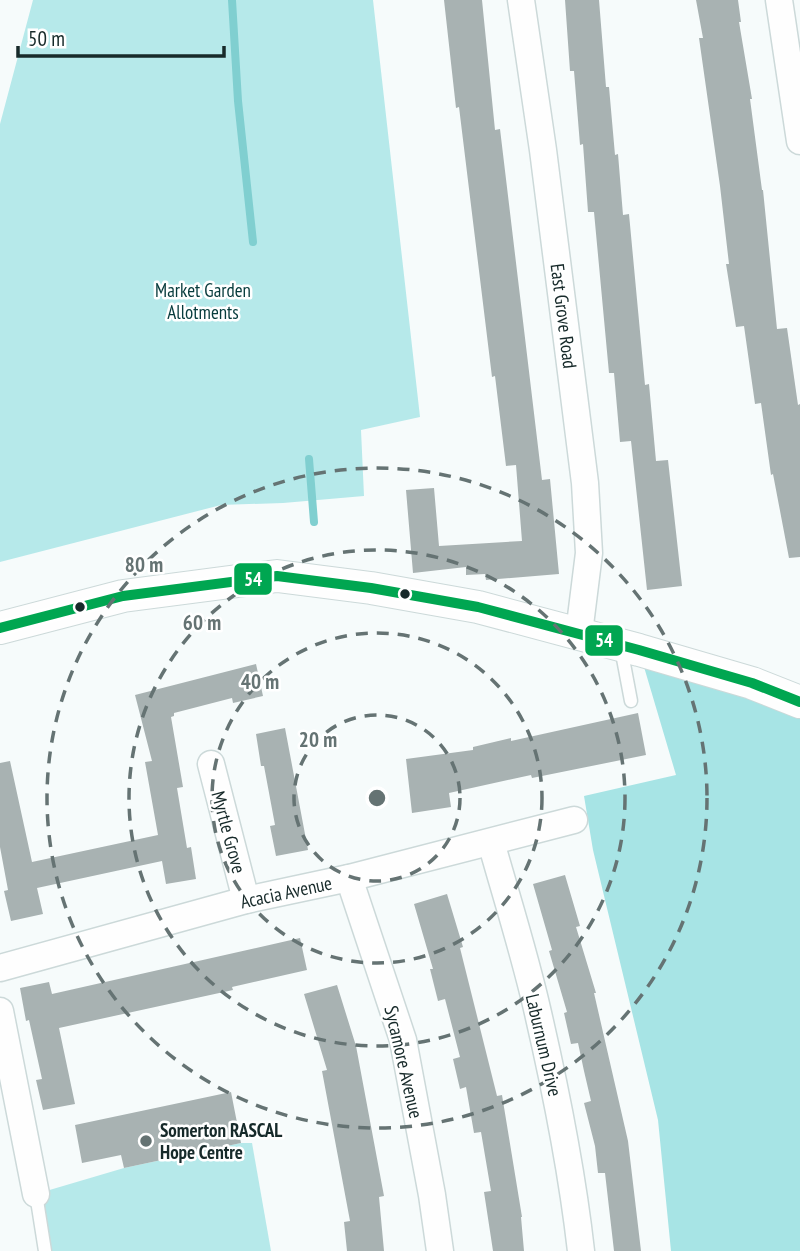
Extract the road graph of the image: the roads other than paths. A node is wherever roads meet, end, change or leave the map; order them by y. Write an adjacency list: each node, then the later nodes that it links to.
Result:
1 (522, 0): 5 (street, East Grove Road)
2 (779, 0): 3 (street)
3 (800, 141)
4 (0, 628): 5 (street)
5 (579, 633): 6 (street)
6 (620, 645): 7 (lane); 8 (street)
7 (631, 701)
8 (800, 702)
9 (211, 764): 13 (street, Myrtle Grove)
10 (574, 820): 11 (street, Acacia Avenue)
11 (491, 842): 12 (street, Acacia Avenue); 19 (street, Laburnum Drive)
12 (349, 878): 13 (street, Acacia Avenue); 18 (street, Sycamore Avenue)
13 (246, 900): 14 (street, Acacia Avenue)
14 (0, 968)
15 (0, 1011): 16 (street)
16 (36, 1194): 17 (lane)
17 (45, 1251)
18 (440, 1251)
19 (581, 1251)

